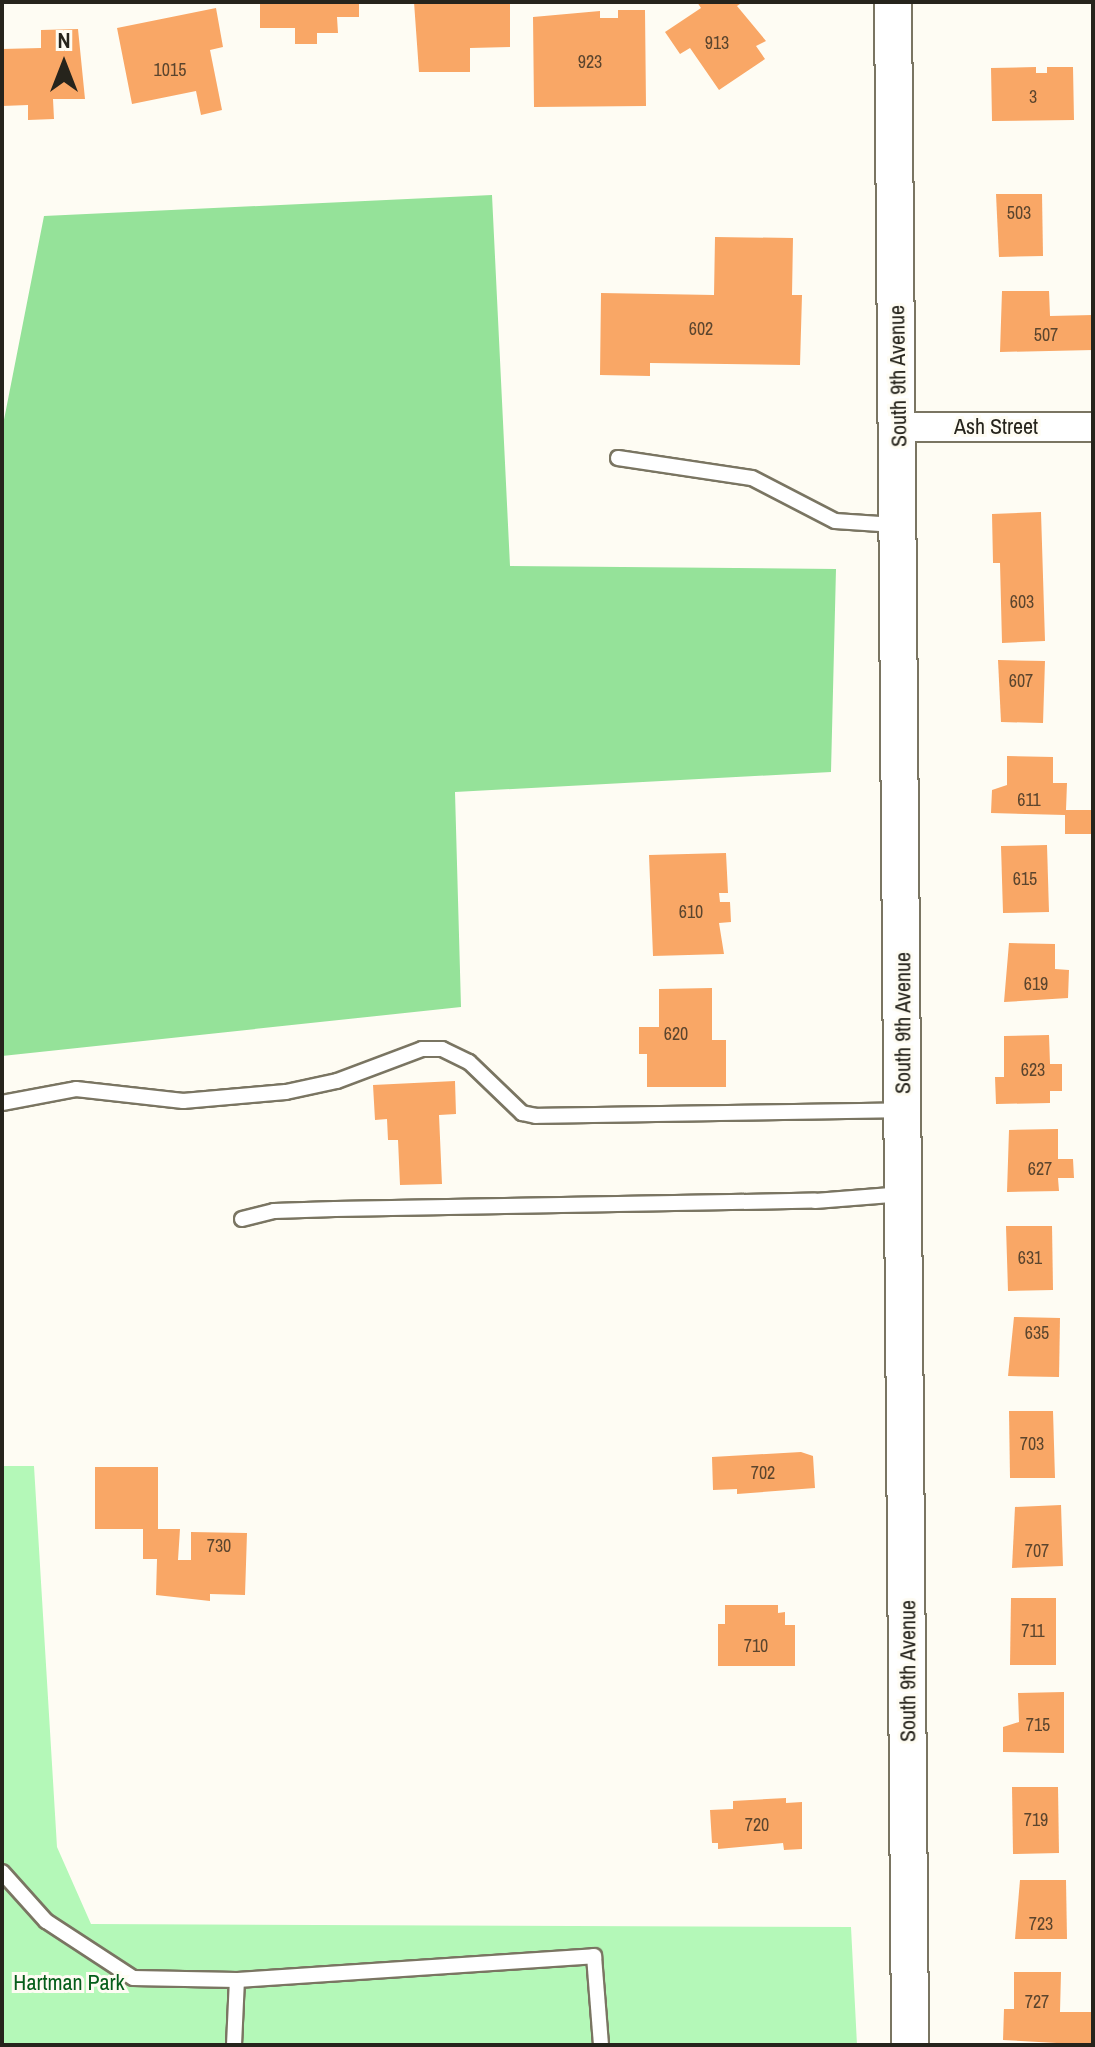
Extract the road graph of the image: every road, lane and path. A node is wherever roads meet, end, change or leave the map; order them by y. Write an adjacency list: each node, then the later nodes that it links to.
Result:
1 (893, 2): 2 (street, South 9th Avenue)
2 (899, 427): 3 (street, Ash Street); 5 (street, South 9th Avenue)
3 (1093, 427)
4 (618, 458): 5 (lane)
5 (900, 525): 7 (street, South 9th Avenue)
6 (2, 1103): 7 (lane)
7 (904, 1110): 8 (street, South 9th Avenue)
8 (904, 1194): 9 (lane); 14 (street, South 9th Avenue)
9 (242, 1219)
10 (2, 1872): 11 (lane)
11 (237, 1980): 12 (lane); 13 (lane)
12 (234, 2045)
13 (601, 2045)
14 (910, 2045)

